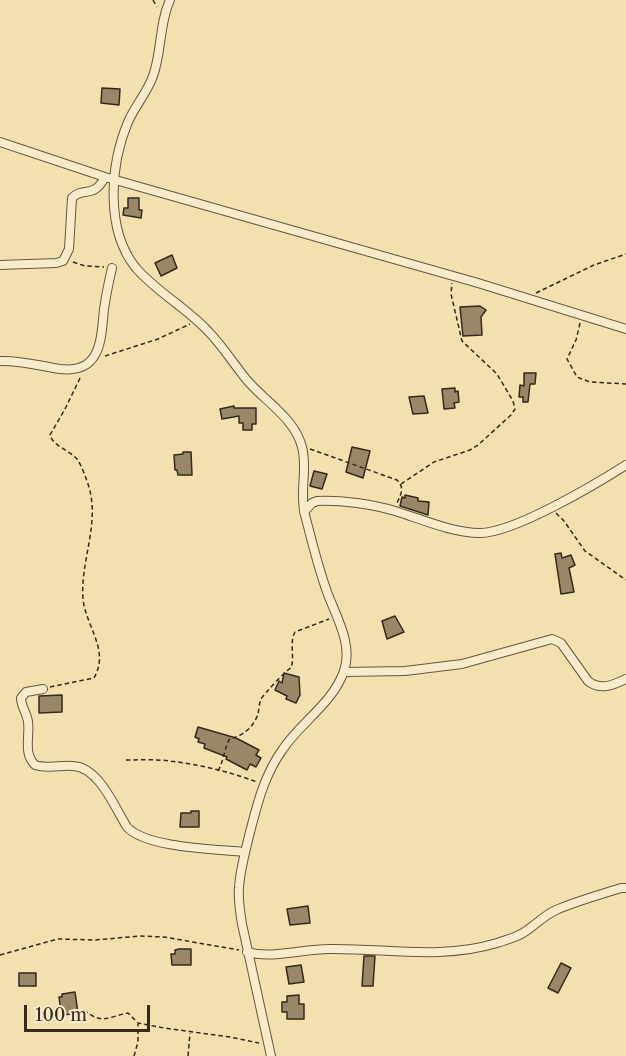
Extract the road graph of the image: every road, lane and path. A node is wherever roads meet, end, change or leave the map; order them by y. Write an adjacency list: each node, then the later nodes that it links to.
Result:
1 (170, 0): 3 (street)
2 (0, 142): 3 (street)
3 (109, 178): 5 (street); 8 (street); 11 (street)
4 (626, 255): 9 (path)
5 (66, 258): 6 (street); 7 (path)
6 (0, 265)
7 (112, 267): 13 (street)
8 (454, 276): 9 (street); 19 (path)
9 (526, 299): 10 (street)
10 (582, 316): 12 (street); 16 (path)
11 (196, 320): 13 (path); 17 (street)
12 (626, 329)
13 (93, 358): 15 (street)
14 (0, 361): 15 (street)
15 (86, 365): 27 (path)
16 (626, 384)
17 (302, 444): 19 (path); 22 (street)
18 (626, 465): 20 (street)
19 (401, 484): 21 (path)
20 (549, 508): 21 (street); 23 (path)
21 (393, 511): 22 (street)
22 (304, 512): 24 (street)
23 (626, 580)
24 (337, 616): 25 (street); 29 (path)
25 (344, 672): 26 (street); 30 (street)
26 (626, 679)
27 (43, 689): 31 (street)
28 (126, 760): 29 (path)
29 (218, 771): 30 (path)
30 (263, 784): 31 (street)
31 (245, 852): 33 (street)
32 (626, 888): 33 (street)
33 (247, 952): 34 (path); 38 (street)
34 (0, 955)
35 (84, 1010): 36 (path)
36 (138, 1023): 37 (path); 39 (path)
37 (190, 1032): 38 (path); 40 (path)
38 (268, 1047): 41 (street)
39 (134, 1056)
40 (188, 1056)
41 (271, 1056)

